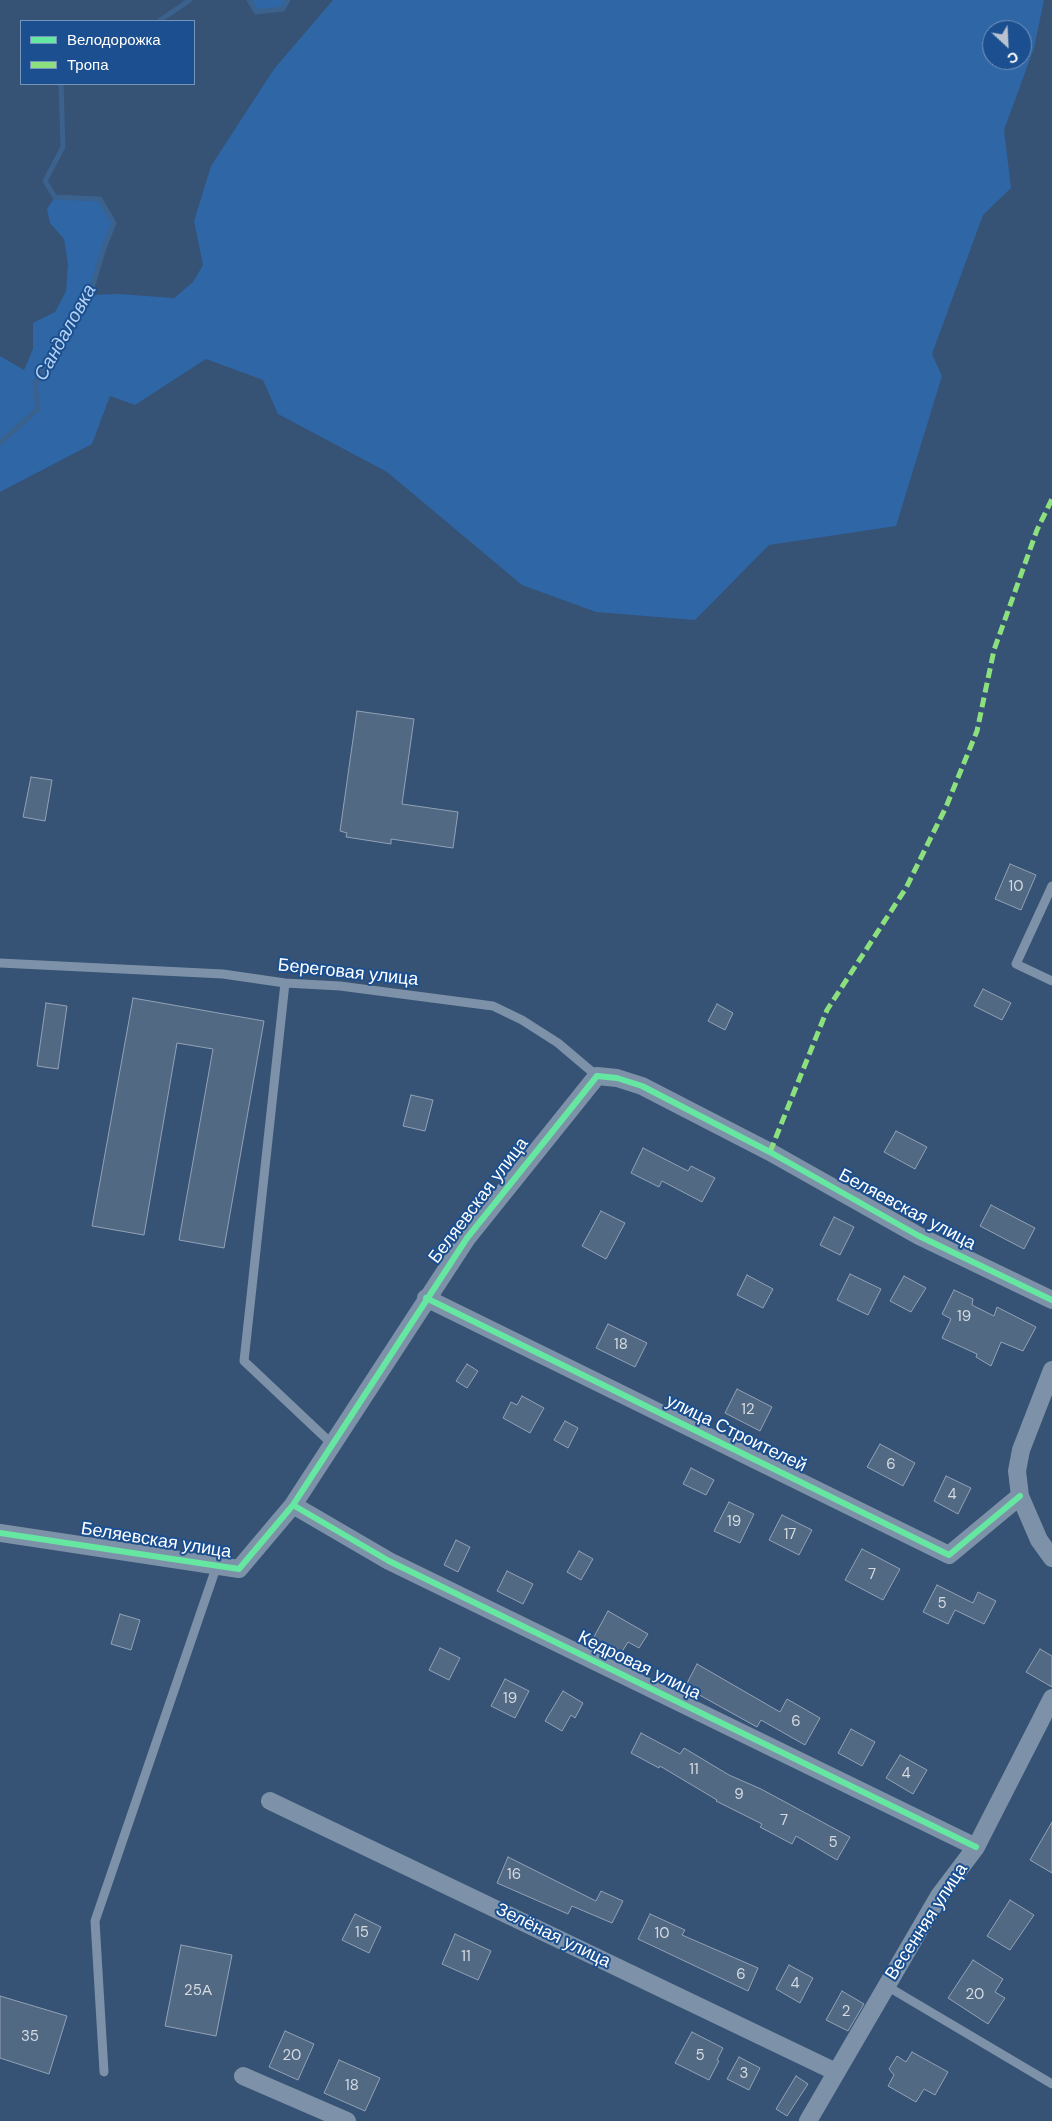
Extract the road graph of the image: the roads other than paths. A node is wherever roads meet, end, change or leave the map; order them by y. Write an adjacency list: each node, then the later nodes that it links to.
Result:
1 (1052, 886): 3 (lane)
2 (0, 963): 4 (lane, Береговая улица)
3 (1052, 981)
4 (285, 983): 5 (lane, Береговая улица); 9 (lane)
5 (597, 1076): 6 (street, Беляевская улица); 7 (street, Беляевская улица)
6 (426, 1298): 9 (street, Беляевская улица); 10 (street, улица Строителей)
7 (1052, 1300)
8 (1052, 1370): 10 (street)
9 (332, 1444): 11 (street, Беляевская улица)
10 (1020, 1496): 13 (street)
11 (293, 1505): 14 (street, Беляевская улица); 17 (street, Кедровая улица)
12 (0, 1533): 14 (street, Беляевская улица)
13 (1052, 1558)
14 (218, 1566): 19 (lane)
15 (1052, 1698): 17 (street, Весенняя улица)
16 (270, 1801): 20 (street, Зелёная улица)
17 (976, 1847): 18 (street, Весенняя улица)
18 (886, 1986): 20 (street, Весенняя улица); 22 (lane)
19 (104, 2072)
20 (836, 2072): 24 (street, Весенняя улица)
21 (244, 2076): 23 (street)
22 (1052, 2084)
23 (347, 2121)
24 (808, 2121)

